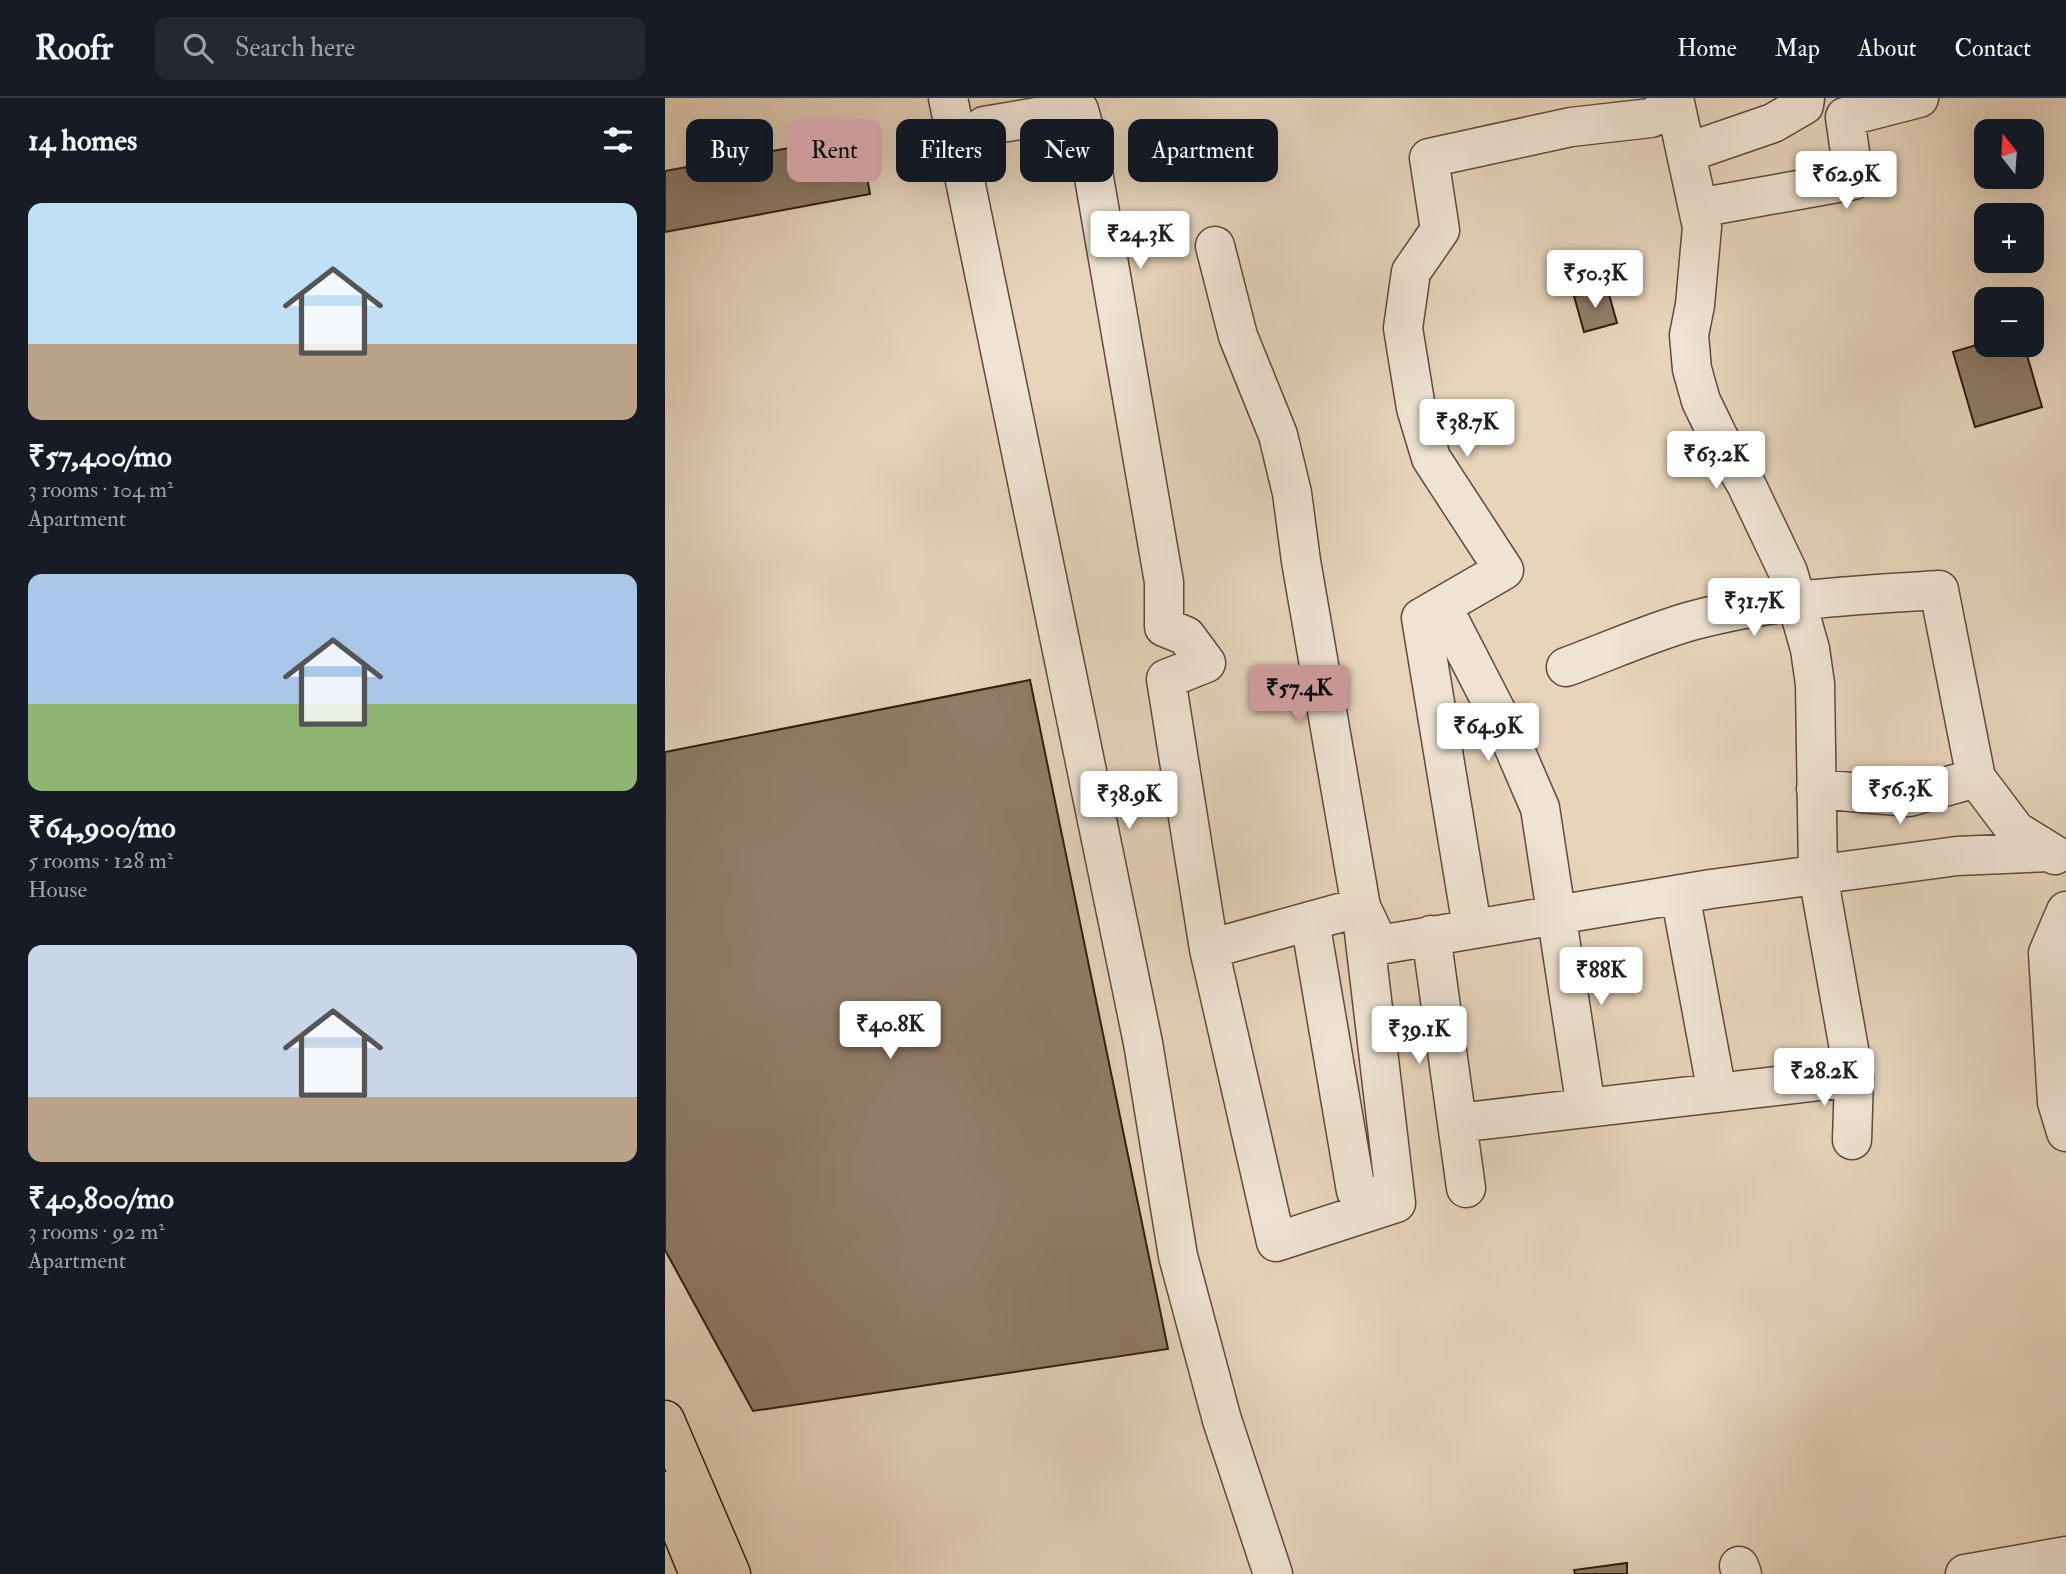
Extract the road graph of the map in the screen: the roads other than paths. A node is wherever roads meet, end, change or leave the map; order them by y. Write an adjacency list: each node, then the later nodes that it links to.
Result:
1 (948, 98): 38 (street)
2 (1805, 98): 7 (street)
3 (1919, 98): 8 (street)
4 (1675, 101): 7 (street); 11 (street)
5 (1092, 104): 6 (street); 24 (street)
6 (1006, 122)
7 (1686, 153): 8 (street)
8 (1698, 208): 10 (street)
9 (1215, 246): 18 (street)
10 (1797, 602): 12 (street); 13 (street); 14 (street)
11 (1442, 606): 20 (street); 22 (street)
12 (1566, 667)
13 (1976, 778): 14 (street); 15 (street)
14 (1816, 789): 16 (street)
15 (2058, 856): 16 (street)
16 (1818, 875): 17 (street); 25 (street)
17 (1680, 894): 20 (street); 26 (street)
18 (1361, 907): 21 (street); 23 (street); 32 (street)
19 (2066, 911): 29 (street)
20 (1558, 914): 22 (street); 27 (street)
21 (1310, 922): 24 (street); 32 (street)
22 (1472, 928): 23 (street)
23 (1431, 935): 28 (street)
24 (1209, 950): 32 (street)
25 (1854, 1077): 26 (street); 30 (street)
26 (1717, 1093): 27 (street)
27 (1585, 1108): 28 (street)
28 (1457, 1124): 31 (street)
29 (2066, 1132)
30 (1853, 1140)
31 (1466, 1188)
32 (1396, 1203)
33 (665, 1420): 37 (main road)
34 (665, 1491): 36 (main road)
35 (2066, 1556): 39 (street)
36 (699, 1574)
37 (731, 1574)
38 (1273, 1574)
39 (1965, 1574)

